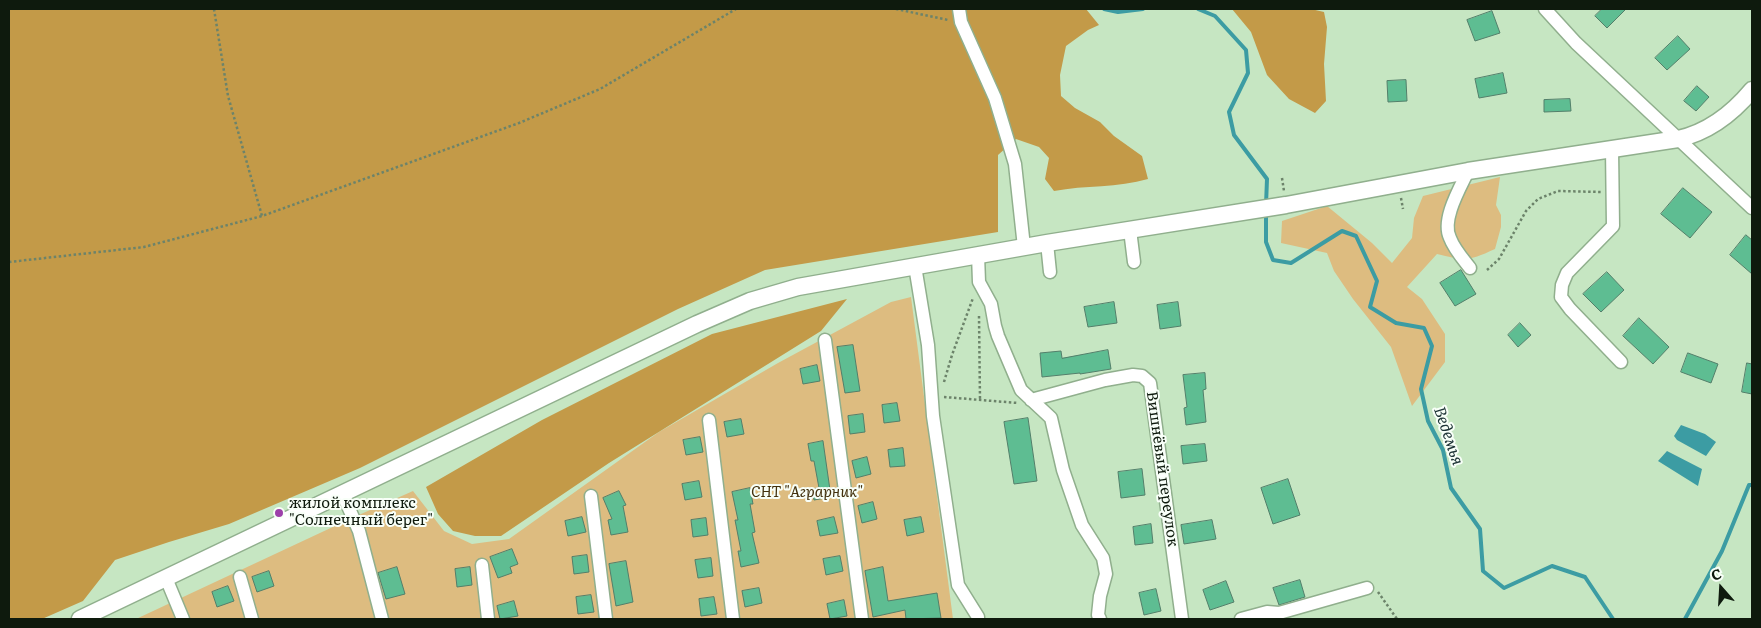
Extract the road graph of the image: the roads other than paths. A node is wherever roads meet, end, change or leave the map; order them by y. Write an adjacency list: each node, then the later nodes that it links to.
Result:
1 (959, 9): 10 (street)
2 (1545, 9): 4 (street)
3 (1752, 90): 4 (main road)
4 (1678, 139): 5 (main road); 7 (street)
5 (1612, 149): 6 (main road); 17 (street)
6 (1468, 171): 8 (main road); 14 (street)
7 (1752, 208)
8 (1130, 230): 9 (main road); 12 (street)
9 (1047, 243): 10 (main road); 15 (street)
10 (1024, 247): 11 (main road)
11 (978, 255): 13 (main road); 18 (street)
12 (1134, 262)
13 (915, 266): 20 (main road); 34 (street)
14 (1470, 268)
15 (1050, 272)
16 (825, 340): 33 (street)
17 (1621, 362)
18 (1031, 400): 35 (street); 36 (street, Вишнёвый переулок)
19 (709, 420): 32 (street)
20 (343, 495): 23 (main road); 29 (street)
21 (591, 496): 31 (street)
22 (482, 565): 30 (street)
23 (166, 578): 26 (main road); 27 (street)
24 (240, 578): 28 (street)
25 (1367, 588): 37 (street)
26 (80, 619)
27 (182, 619)
28 (252, 619)
29 (382, 619)
30 (488, 619)
31 (606, 619)
32 (733, 619)
33 (862, 619)
34 (978, 619)
35 (1100, 619)
36 (1182, 619)
37 (1241, 619)

